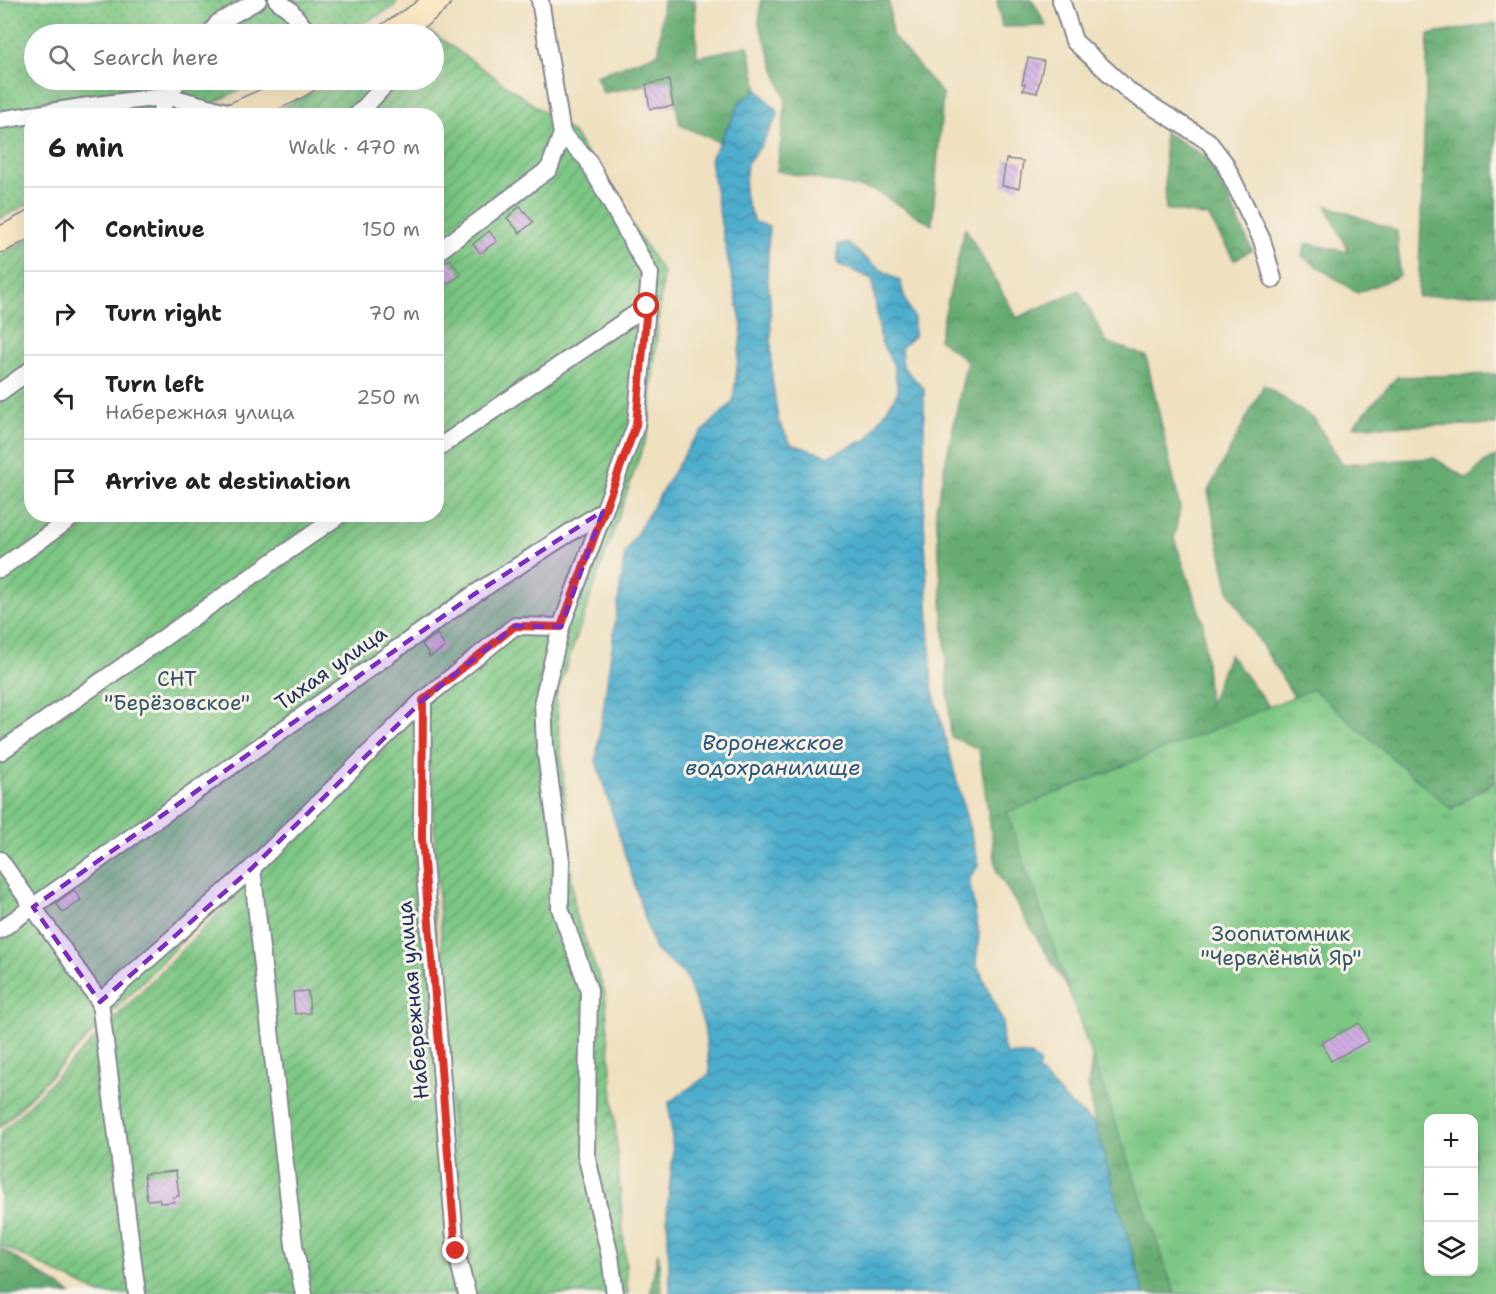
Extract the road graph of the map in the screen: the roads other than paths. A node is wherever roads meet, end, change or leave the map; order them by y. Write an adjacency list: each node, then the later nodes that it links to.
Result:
1 (258, 0): 6 (street)
2 (277, 0): 7 (street)
3 (540, 0): 20 (street)
4 (1061, 0): 24 (street)
5 (424, 12): 8 (street)
6 (217, 24)
7 (301, 24)
8 (405, 24)
9 (172, 90): 12 (street)
10 (290, 90): 16 (street)
11 (381, 90): 17 (street)
12 (167, 96): 13 (street); 14 (street); 15 (street)
13 (76, 108)
14 (162, 108)
15 (209, 108)
16 (249, 108)
17 (364, 108)
18 (24, 116): 19 (street)
19 (0, 120)
20 (562, 134): 23 (street); 25 (street)
21 (24, 227): 22 (street)
22 (0, 240)
23 (444, 247)
24 (1273, 279)
25 (647, 306): 28 (street); 29 (street)
26 (24, 375): 27 (street)
27 (0, 392)
28 (444, 444)
29 (603, 511): 33 (street); 38 (street, Тихая улица)
30 (66, 522): 32 (street)
31 (330, 522): 35 (street)
32 (0, 569)
33 (561, 627): 34 (street); 44 (street)
34 (423, 700): 37 (street); 43 (street, Набережная улица)
35 (0, 752)
36 (0, 860): 38 (street)
37 (252, 868): 40 (street); 42 (street)
38 (33, 907): 39 (street, Тихая улица); 40 (street)
39 (0, 930)
40 (100, 1002): 41 (street)
41 (137, 1294)
42 (304, 1294)
43 (467, 1294)
44 (615, 1294)

